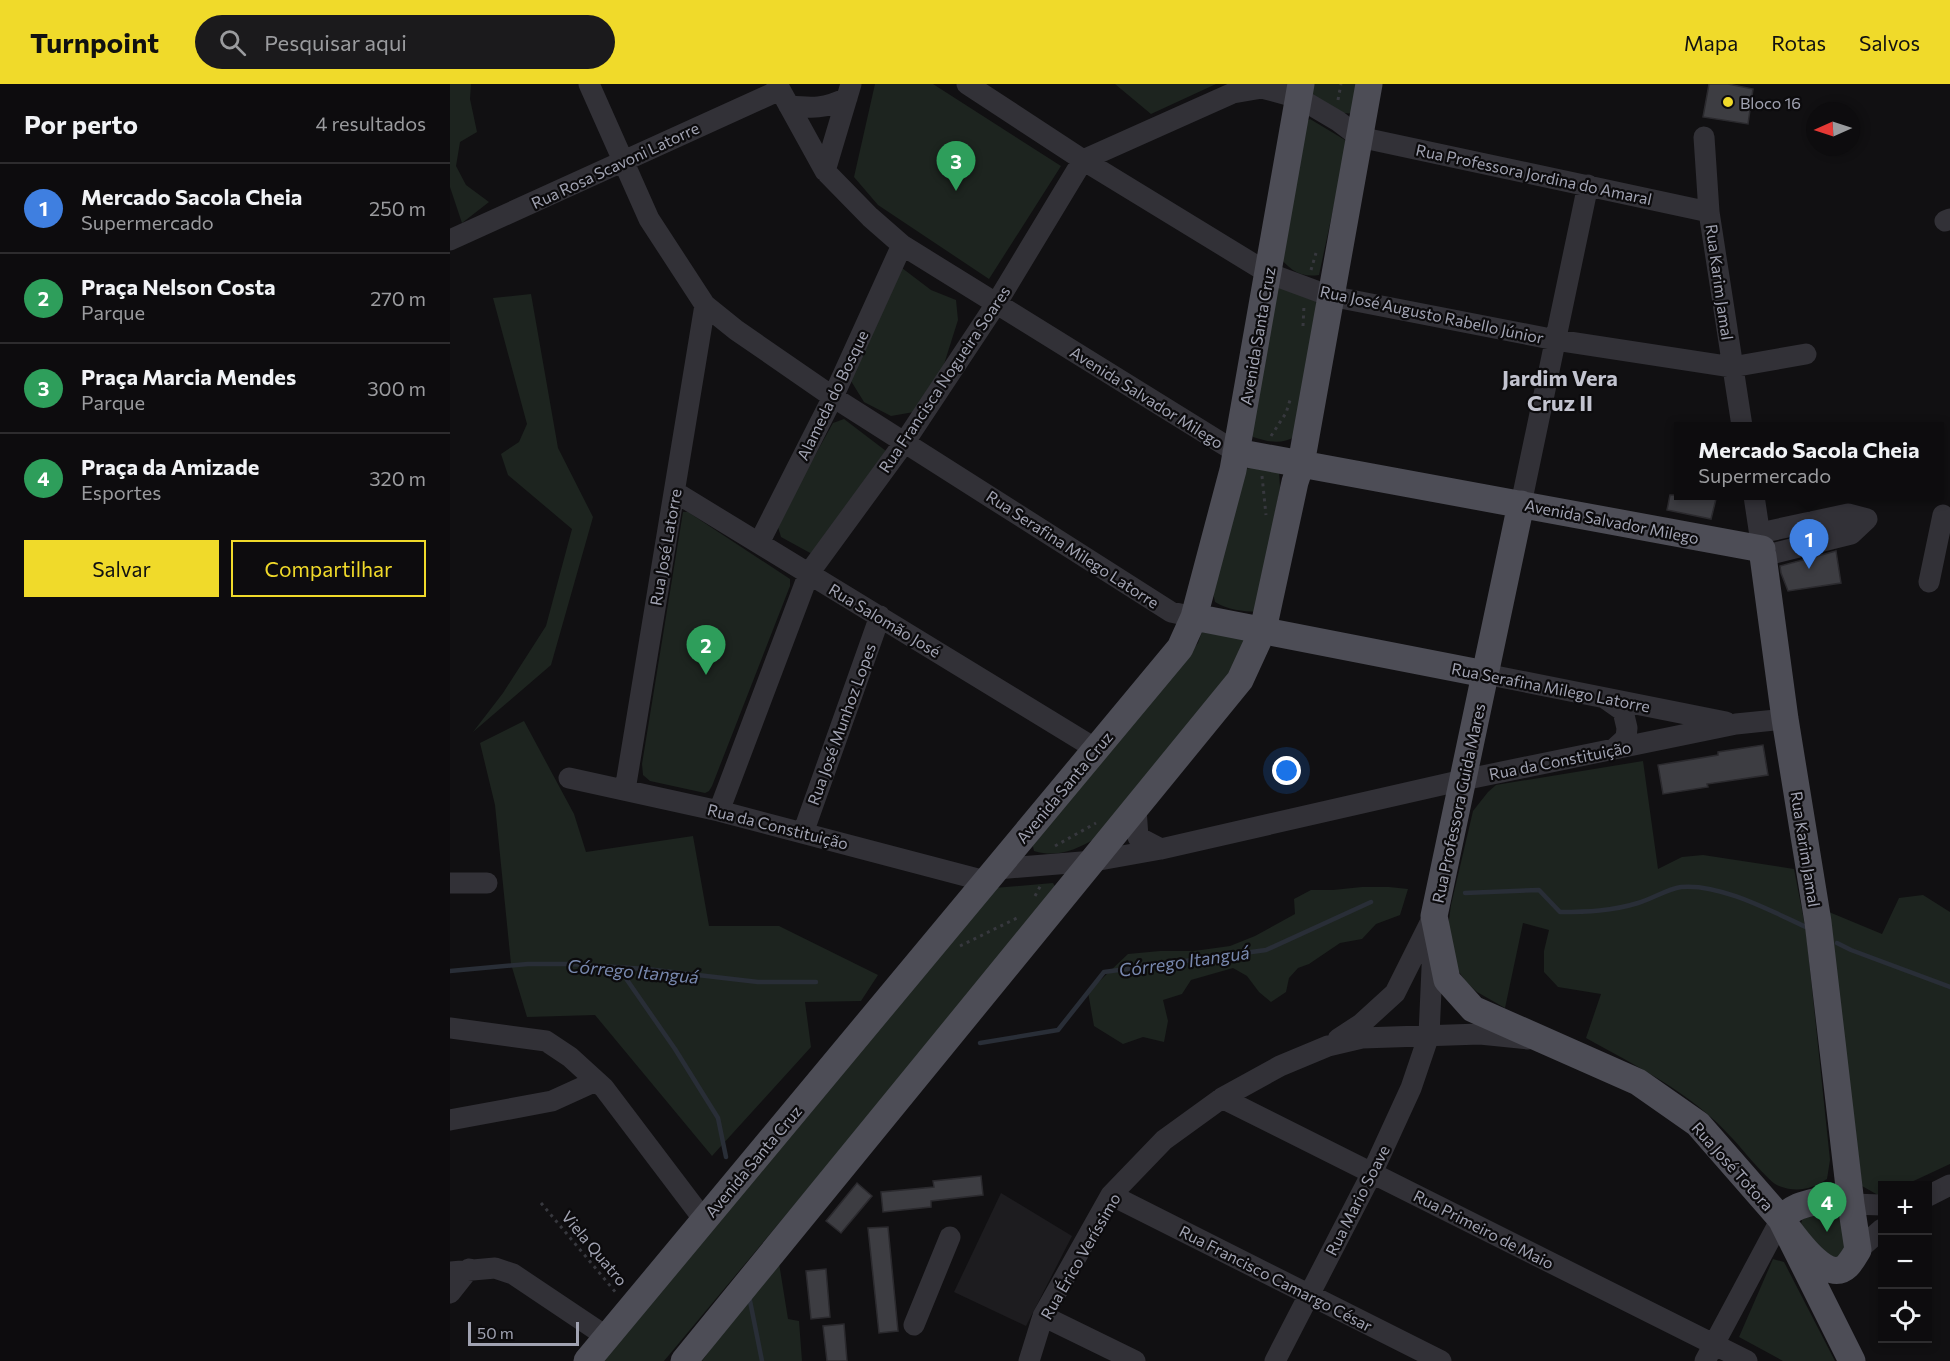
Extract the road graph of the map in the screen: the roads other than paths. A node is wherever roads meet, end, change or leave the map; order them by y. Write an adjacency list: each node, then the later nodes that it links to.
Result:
1 (589, 84): 10 (street, Rua Serafina Milego Latorre)
2 (1369, 84): 7 (main road)
3 (976, 86): 9 (street, Rua José Augusto Rabello Júnior)
4 (849, 91): 6 (street); 11 (street)
5 (1300, 91): 7 (street); 9 (street); 16 (main road, Avenida Santa Cruz)
6 (782, 93): 10 (street, Rua Rosa Scavoni Latorre); 11 (street, Avenida Salvador Milego)
7 (1359, 137): 12 (street, Rua Professora Jordina do Amaral); 17 (main road)
8 (1704, 137): 13 (street, Rua Karim Jamal)
9 (1083, 160): 16 (street, Rua José Augusto Rabello Júnior); 19 (street, Rua Francisca Nogueira Soares)
10 (622, 161): 14 (street, Rua Rosa Scavoni Latorre); 18 (street, Rua Serafina Milego Latorre)
11 (825, 171): 15 (street, Avenida Salvador Milego)
12 (1588, 185): 13 (street, Rua Professora Jordina do Amaral); 20 (street, Rua Professora Guida Mares)
13 (1710, 212): 22 (street, Rua Karim Jamal)
14 (450, 240)
15 (902, 244): 19 (street, Avenida Salvador Milego); 23 (street, Alameda do Bosque)
16 (1268, 273): 17 (street, Rua José Augusto Rabello Júnior); 26 (main road, Avenida Santa Cruz)
17 (1330, 296): 20 (street, Rua José Augusto Rabello Júnior); 27 (main road)
18 (705, 304): 23 (street, Rua Serafina Milego Latorre); 28 (street, Rua José Latorre)
19 (996, 304): 25 (street, Rua Francisca Nogueira Soares); 26 (street, Avenida Salvador Milego)
20 (1556, 340): 22 (street, Rua José Augusto Rabello Júnior); 30 (street, Rua Professora Guida Mares)
21 (1806, 354): 22 (street, Rua José Augusto Rabello Júnior)
22 (1732, 367): 24 (street, Rua Karim Jamal)
23 (833, 397): 25 (street, Rua Serafina Milego Latorre); 32 (street, Alameda do Bosque)
24 (1741, 422)
25 (904, 443): 34 (street, Rua Francisca Nogueira Soares); 37 (street, Rua Serafina Milego Latorre)
26 (1236, 452): 27 (main road, Avenida Salvador Milego); 37 (main road, Avenida Santa Cruz)
27 (1301, 464): 30 (main road, Avenida Salvador Milego); 38 (main road)
28 (675, 492): 32 (street, Rua Salomão José); 47 (street, Rua José Latorre)
29 (1755, 500): 33 (street, Rua Karim Jamal)
30 (1521, 504): 33 (main road, Avenida Salvador Milego); 39 (main road, Rua Professora Guida Mares)
31 (1943, 515): 35 (street)
32 (759, 543): 34 (street, Rua Salomão José)
33 (1762, 546): 41 (main road, Rua Karim Jamal)
34 (809, 573): 36 (street, Rua Salomão José); 49 (street, Rua Francisca Nogueira Soares)
35 (1929, 582)
36 (880, 616): 43 (street, Rua Salomão José); 50 (street, Rua José Munhoz Lopes)
37 (1194, 616): 38 (main road, Rua Serafina Milego Latorre); 43 (main road, Avenida Santa Cruz)
38 (1263, 630): 39 (main road, Rua Serafina Milego Latorre); 48 (main road)
39 (1485, 674): 40 (street, Rua Serafina Milego Latorre); 46 (main road, Rua Professora Guida Mares)
40 (1604, 698): 42 (street, Rua Serafina Milego Latorre); 44 (street)
41 (1785, 719): 42 (street, Rua da Constituição); 68 (main road, Rua Karim Jamal)
42 (1736, 724): 44 (street, Rua da Constituição)
43 (1095, 749): 53 (main road, Avenida Santa Cruz)
44 (1614, 749): 46 (street, Rua da Constituição)
45 (569, 778): 47 (street, Rua da Constituição)
46 (1463, 780): 51 (street, Rua da Constituição); 56 (main road, Rua Professora Guida Mares)
47 (625, 790): 49 (street, Rua da Constituição)
48 (1136, 809): 51 (street); 52 (main road)
49 (719, 811): 50 (street, Rua da Constituição)
50 (803, 833): 53 (street, Rua da Constituição)
51 (1161, 849): 52 (street, Rua da Constituição)
52 (1094, 861): 53 (street, Rua da Constituição); 83 (main road)
53 (990, 875): 71 (main road, Avenida Santa Cruz)
54 (450, 883): 55 (street)
55 (487, 883)
56 (1434, 916): 58 (street, Rua Professora Guida Mares); 59 (main road, Rua José Totora); 60 (street, Rua Érico Veríssimo)
57 (450, 1028): 61 (street)
58 (1429, 1035): 59 (street, Rua José Totora); 60 (street, Rua Érico Veríssimo); 64 (street, Rua Mario Soave)
59 (1545, 1041): 70 (main road, Rua José Totora)
60 (1328, 1046): 62 (street, Rua Érico Veríssimo)
61 (596, 1081): 63 (street); 71 (street)
62 (1222, 1098): 64 (street, Rua Primeiro de Maio); 67 (street, Rua Érico Veríssimo)
63 (450, 1120)
64 (1372, 1173): 77 (street, Rua Mario Soave); 81 (street, Rua Primeiro de Maio)
65 (1950, 1185): 66 (street)
66 (1932, 1194)
67 (1111, 1195): 77 (street, Rua Francisco Camargo César); 78 (street, Rua Érico Veríssimo)
68 (1851, 1204): 69 (street); 70 (main road); 74 (main road, Rua Karim Jamal)
69 (1878, 1205)
70 (1781, 1219): 74 (main road); 81 (street); 89 (main road, Rua José Totora)
71 (704, 1220): 80 (main road, Avenida Santa Cruz)
72 (1878, 1233): 74 (street)
73 (950, 1238): 79 (street)
74 (1852, 1259): 89 (main road, Rua José Totora)
75 (459, 1271): 76 (street); 80 (street)
76 (450, 1293)
77 (1308, 1294): 86 (street, Rua Mario Soave); 87 (street, Rua Francisco Camargo César)
78 (1043, 1316): 84 (street, Rua Érico Veríssimo); 85 (street)
79 (914, 1325)
80 (607, 1337): 82 (main road, Avenida Santa Cruz)
81 (1709, 1353): 88 (street, Rua Primeiro de Maio)
82 (587, 1361)
83 (684, 1361)
84 (1029, 1361)
85 (1135, 1361)
86 (1275, 1361)
87 (1441, 1361)
88 (1747, 1361)
89 (1853, 1361)

